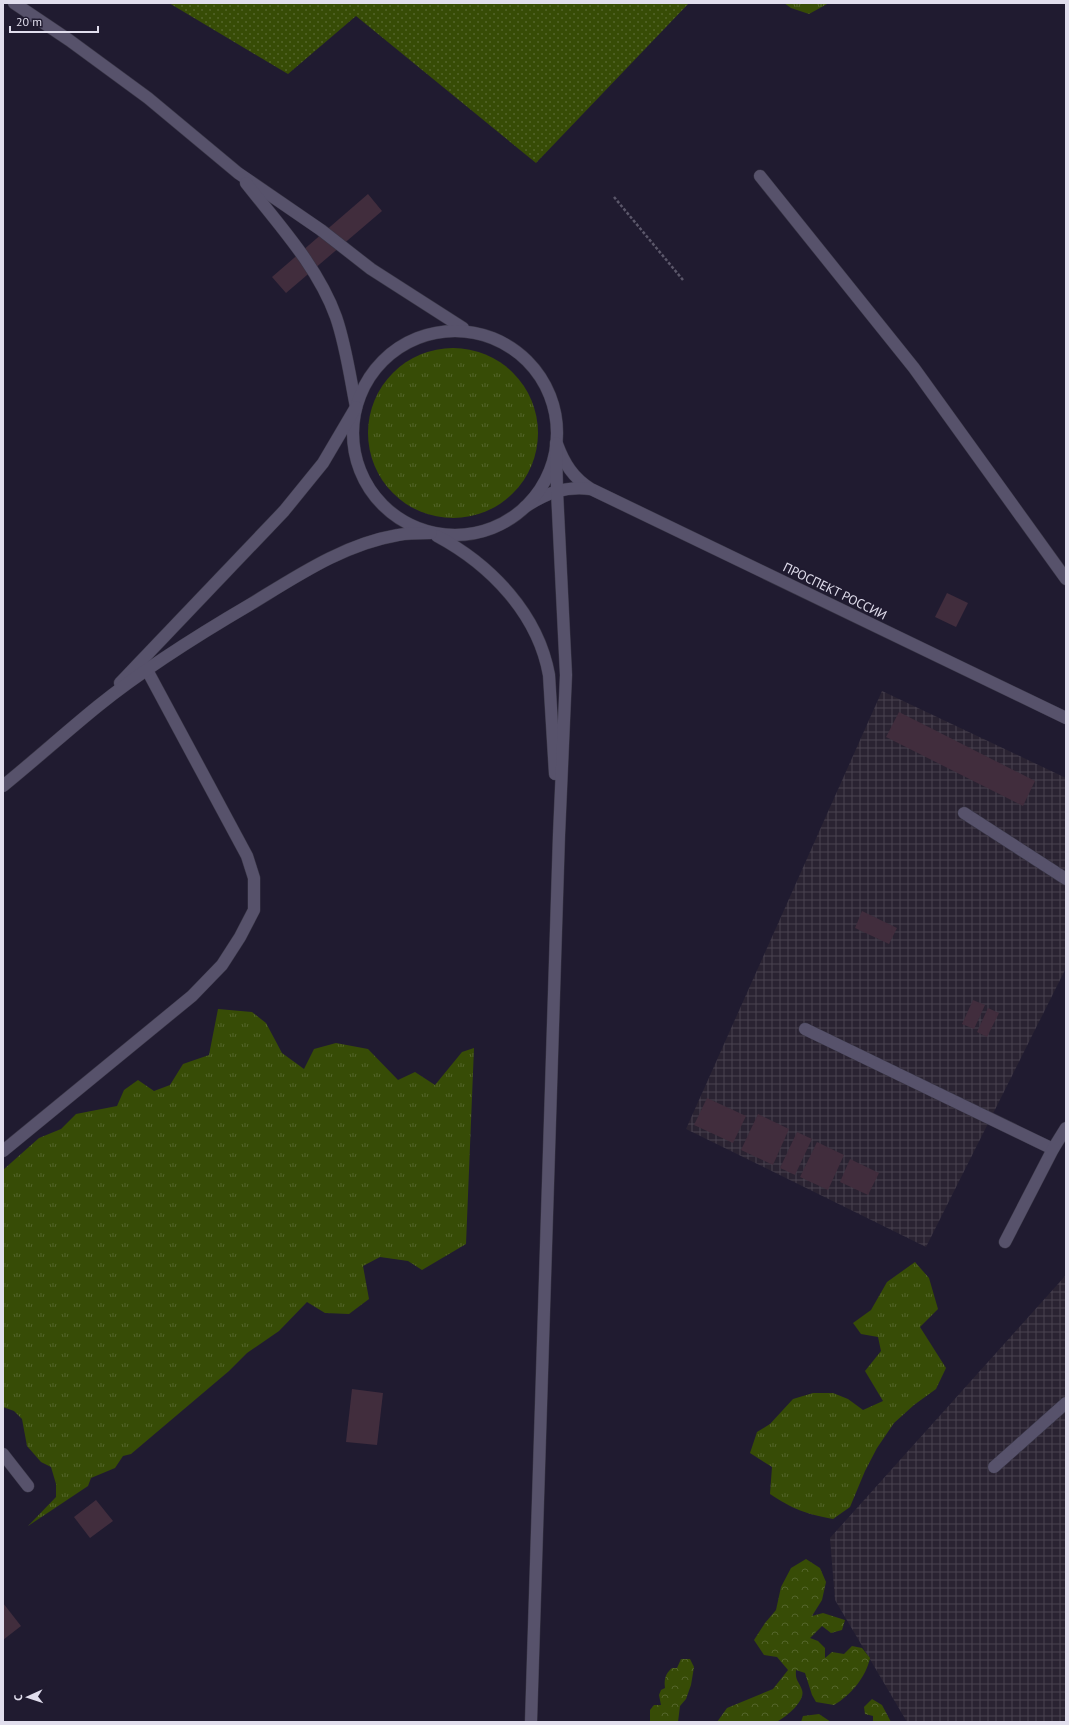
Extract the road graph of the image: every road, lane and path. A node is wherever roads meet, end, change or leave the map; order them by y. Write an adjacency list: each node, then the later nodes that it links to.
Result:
1 (14, 3): 2 (street)
2 (238, 173): 6 (street); 7 (street)
3 (760, 176): 13 (street)
4 (614, 197): 5 (path)
5 (683, 280)
6 (463, 328): 7 (street); 8 (street)
7 (356, 407): 12 (street); 15 (street)
8 (556, 443): 9 (street); 10 (street); 11 (street)
9 (591, 489): 10 (street); 16 (street, ПРОСПЕКТ РОССИИ)
10 (557, 491): 11 (street); 19 (street)
11 (525, 507): 12 (street)
12 (431, 533): 14 (street); 19 (street)
13 (1066, 579)
14 (148, 670): 15 (street); 24 (street)
15 (98, 706): 17 (street)
16 (1066, 718)
17 (3, 786)
18 (964, 813): 20 (street)
19 (558, 835): 30 (street)
20 (1066, 879)
21 (805, 1029): 23 (street)
22 (1066, 1128): 23 (street)
23 (1053, 1149): 25 (street)
24 (3, 1151)
25 (1005, 1242)
26 (1066, 1403): 28 (street)
27 (3, 1454): 29 (street)
28 (994, 1467)
29 (28, 1486)
30 (531, 1722)

